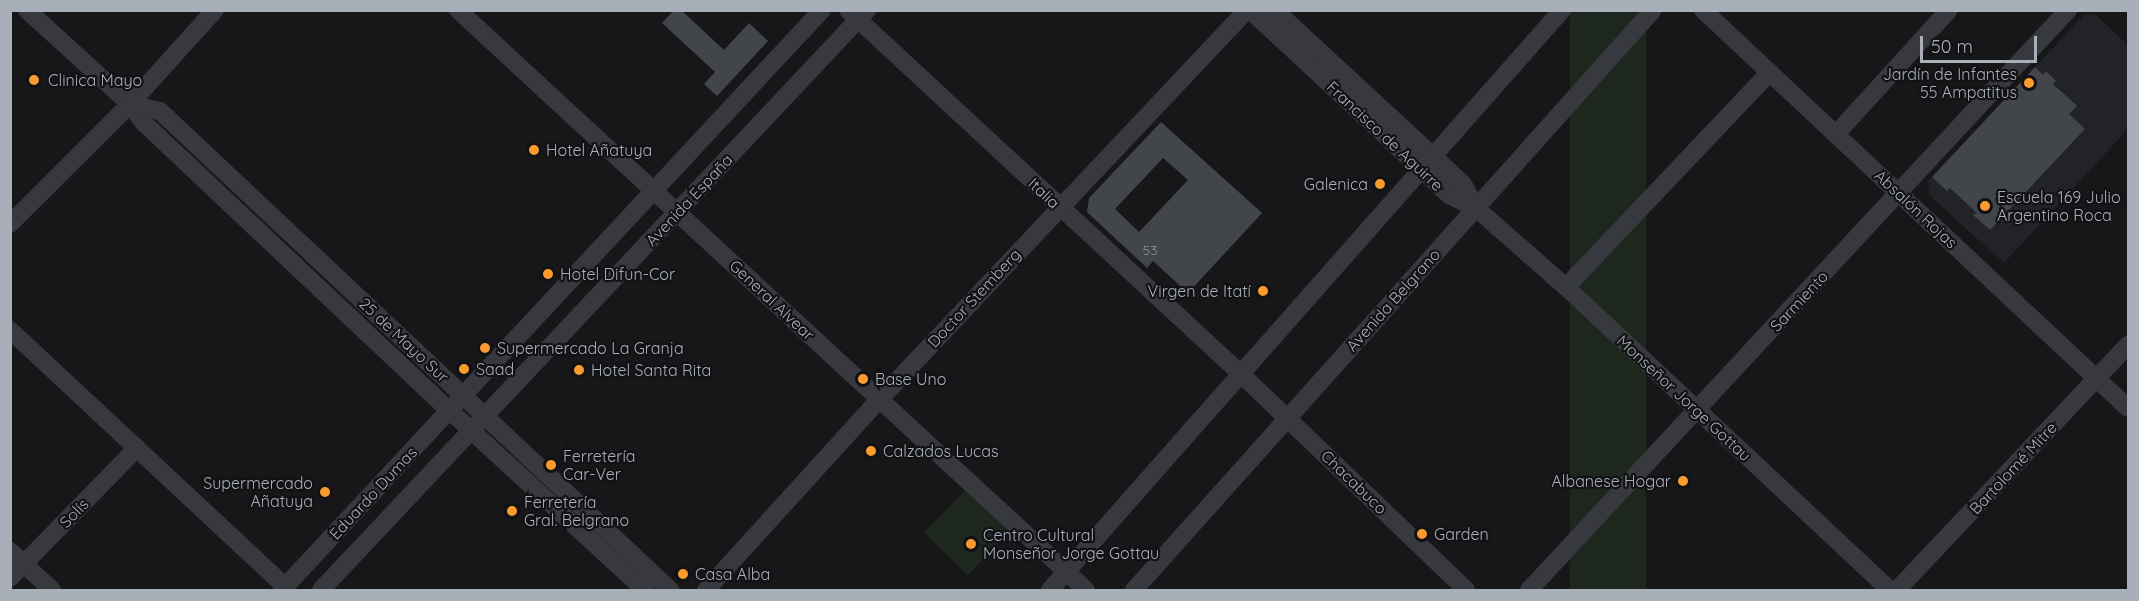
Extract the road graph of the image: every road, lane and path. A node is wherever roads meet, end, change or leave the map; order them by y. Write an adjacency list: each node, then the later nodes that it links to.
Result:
1 (27, 10): 14 (street, 25 de Mayo Sur)
2 (215, 10): 14 (street)
3 (458, 10): 17 (street, General Alvear)
4 (822, 10): 17 (street, Avenida España)
5 (1249, 10): 16 (street, Francisco de Aguirre); 19 (street, Doctor Stemberg)
6 (1275, 10): 16 (street, Francisco de Aguirre)
7 (1562, 10): 16 (street)
8 (1653, 10): 20 (street, Avenida Belgrano)
9 (1703, 10): 13 (street, Absalón Rojas)
10 (1949, 10): 15 (street)
11 (2068, 10): 18 (street, Sarmiento)
12 (857, 14): 19 (street, Italia); 21 (street, Avenida España)
13 (1770, 72): 15 (street, Absalón Rojas); 23 (street)
14 (130, 104): 22 (street); 28 (street, 25 de Mayo Sur); 32 (street, 25 de Mayo Sur)
15 (1837, 133): 18 (street, Absalón Rojas)
16 (1427, 163): 20 (street, Francisco de Aguirre); 26 (street)
17 (655, 193): 21 (street, General Alvear); 28 (street, Avenida España)
18 (1900, 193): 27 (street, Absalón Rojas); 31 (street, Sarmiento)
19 (1060, 208): 26 (street, Italia); 29 (street, Doctor Stemberg)
20 (1476, 208): 23 (street, Monseñor Jorge Gottau); 34 (street, Avenida Belgrano)
21 (677, 213): 29 (street, General Alvear); 33 (street, Avenida España)
22 (10, 224)
23 (1566, 287): 31 (street, Monseñor Jorge Gottau)
24 (10, 330): 36 (street)
25 (2128, 345): 27 (street, Bartolomé Mitre)
26 (1241, 375): 34 (street, Chacabuco); 40 (street)
27 (2097, 378): 30 (street, Absalón Rojas); 56 (street, Bartolomé Mitre)
28 (464, 396): 32 (street, Eduardo Dumas); 33 (street, 25 de Mayo Sur)
29 (879, 400): 40 (street, General Alvear); 49 (street, Doctor Stemberg)
30 (2128, 408)
31 (1696, 410): 54 (street, Sarmiento); 55 (street, Monseñor Jorge Gottau)
32 (450, 411): 35 (street, 25 de Mayo Sur); 37 (street, Eduardo Dumas)
33 (485, 416): 35 (street, Eduardo Dumas); 48 (street, 25 de Mayo Sur)
34 (1288, 418): 52 (street, Avenida Belgrano); 53 (street, Chacabuco)
35 (472, 430): 38 (street, Eduardo Dumas); 47 (street, 25 de Mayo Sur)
36 (137, 448): 39 (street, Solís); 43 (street)
37 (357, 510): 38 (street); 43 (street, Eduardo Dumas)
38 (378, 530): 46 (street, Eduardo Dumas)
39 (17, 557): 41 (street, Solís); 45 (street)
40 (1066, 573): 50 (street); 51 (street, General Alvear)
41 (10, 578)
42 (10, 585): 44 (street)
43 (284, 589)
44 (16, 591)
45 (52, 591)
46 (321, 591)
47 (645, 591)
48 (669, 591)
49 (706, 591)
50 (1050, 591)
51 (1086, 591)
52 (1134, 591)
53 (1466, 591)
54 (1529, 591)
55 (1890, 591)
56 (1897, 591)

